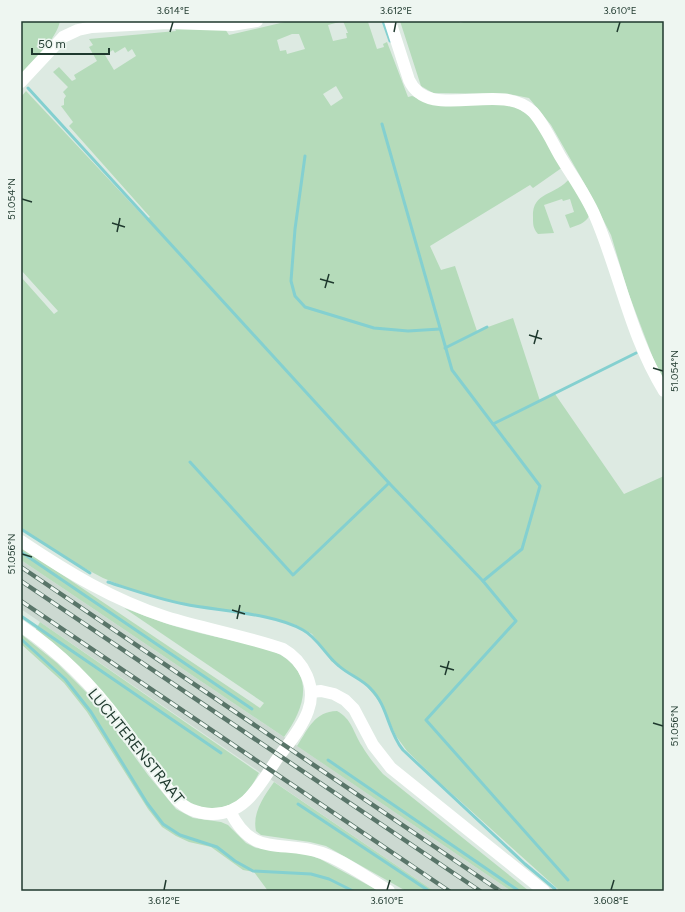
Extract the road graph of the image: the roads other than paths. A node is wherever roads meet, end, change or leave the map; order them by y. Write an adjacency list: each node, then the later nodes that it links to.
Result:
1 (257, 21): 3 (street)
2 (390, 21): 4 (street)
3 (21, 82)
4 (664, 390)
5 (21, 540): 7 (street)
6 (21, 626): 8 (street, LUCHTERENSTRAAT)
7 (311, 692): 8 (street); 10 (street)
8 (230, 811): 9 (street)
9 (389, 891)
10 (544, 891)

